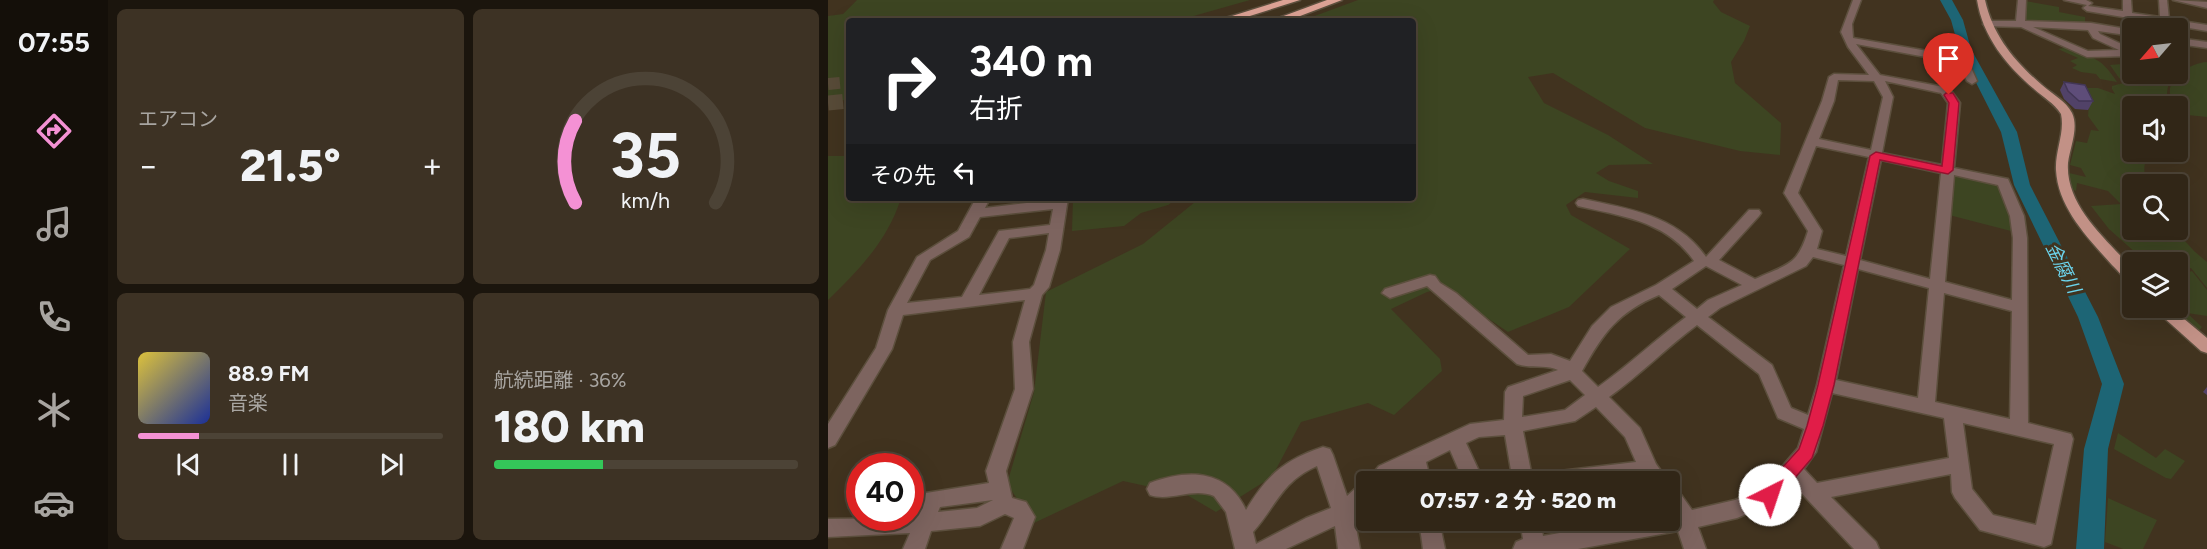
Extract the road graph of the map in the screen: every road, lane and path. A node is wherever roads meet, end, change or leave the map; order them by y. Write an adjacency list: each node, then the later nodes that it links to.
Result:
1 (1295, 0): 14 (highway)
2 (1337, 0): 15 (highway)
3 (1857, 0): 24 (street)
4 (1981, 0): 18 (main road)
5 (2022, 0): 19 (street)
6 (2068, 0): 11 (street)
7 (2127, 0): 13 (street)
8 (2163, 0): 17 (street)
9 (2177, 0): 12 (street)
10 (2207, 0): 12 (street)
11 (2087, 4): 13 (street); 21 (street)
12 (2207, 5)
13 (2128, 15): 16 (street)
14 (1232, 18)
15 (1285, 18)
16 (2144, 18)
17 (2165, 18)
18 (1988, 24): 19 (street); 43 (main road)
19 (2022, 24): 21 (street); 28 (street)
20 (2188, 25): 22 (street)
21 (2088, 26): 23 (street); 27 (street)
22 (2207, 28)
23 (2122, 31)
24 (1848, 40): 29 (street); 30 (street)
25 (2188, 42): 26 (street)
26 (2207, 45)
27 (2122, 48)
28 (2122, 53)
29 (1877, 78): 31 (street); 32 (street); 33 (street)
30 (1972, 81)
31 (1811, 141): 32 (street); 40 (street)
32 (1876, 156): 33 (street); 42 (street)
33 (1948, 170): 45 (street); 50 (street)
34 (981, 201): 37 (street)
35 (1061, 201): 37 (street); 39 (street)
36 (1583, 203): 41 (street)
37 (975, 213): 51 (street)
38 (1754, 213): 41 (street)
39 (1057, 228): 47 (street); 49 (street)
40 (1809, 251): 42 (street); 44 (street)
41 (1706, 262): 44 (street); 46 (street)
42 (1853, 263): 45 (street); 56 (street)
43 (2122, 266)
44 (1754, 285): 53 (street)
45 (1936, 286): 50 (street); 58 (street)
46 (1661, 289): 53 (street); 55 (street)
47 (1035, 294): 49 (street); 75 (street)
48 (1390, 294): 55 (street)
49 (972, 301): 51 (street)
50 (2021, 308): 62 (street)
51 (896, 310): 64 (street)
52 (2173, 318): 54 (main road)
53 (1697, 319): 57 (street); 61 (street)
54 (2207, 347)
55 (1573, 372): 57 (street); 60 (street)
56 (1826, 385): 58 (street); 61 (street)
57 (1598, 396): 60 (street); 72 (street)
58 (1926, 408): 59 (street)
59 (1952, 414): 62 (street); 66 (street)
60 (1513, 426): 63 (street); 71 (street)
61 (1815, 426): 67 (street)
62 (2019, 428): 66 (street)
63 (1455, 439): 65 (street); 70 (street)
64 (828, 440)
65 (1416, 458): 68 (street); 69 (street)
66 (1960, 464): 74 (street)
67 (1792, 470): 74 (street); 79 (street)
68 (1388, 471)
69 (1419, 471)
70 (1469, 471)
71 (1521, 471)
72 (1651, 471)
73 (1157, 489): 84 (street)
74 (1814, 492): 92 (street)
75 (1002, 498): 80 (street); 87 (street)
76 (1356, 501): 78 (street)
77 (1680, 508): 79 (street)
78 (1344, 513): 84 (street); 88 (street); 89 (street)
79 (1684, 521): 85 (street); 91 (street)
80 (925, 522): 81 (street); 86 (street)
81 (828, 528)
82 (1431, 531): 90 (street)
83 (1530, 531): 85 (street)
84 (1244, 539)
85 (1529, 548)
86 (914, 549)
87 (1012, 549)
88 (1264, 549)
89 (1349, 549)
90 (1434, 549)
91 (1695, 549)
92 (1868, 549)

